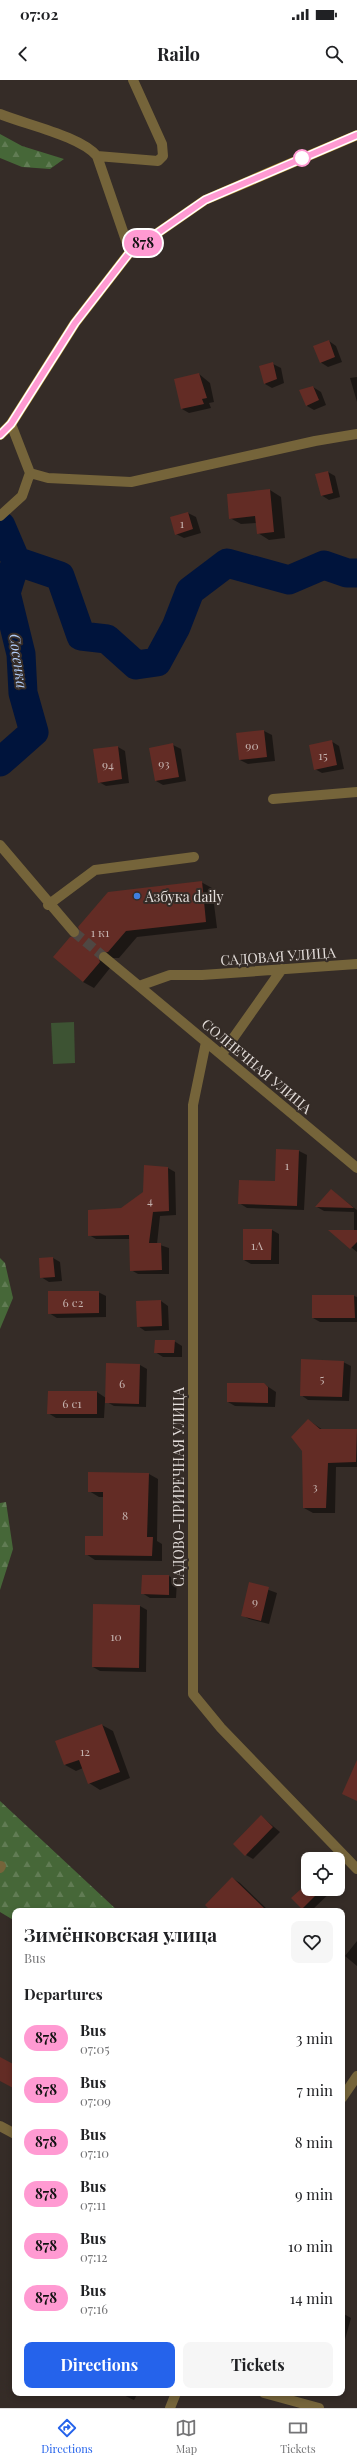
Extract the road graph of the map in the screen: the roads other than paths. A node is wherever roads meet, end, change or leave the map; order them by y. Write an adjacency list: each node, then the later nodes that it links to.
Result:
1 (133, 80): 4 (street)
2 (0, 114): 4 (street)
3 (357, 134): 5 (main road)
4 (97, 156): 5 (street)
5 (130, 252): 6 (main road)
6 (11, 424): 8 (main road); 9 (street)
7 (357, 434): 9 (street)
8 (0, 435)
9 (30, 473): 10 (street)
10 (0, 516)
11 (357, 792): 12 (street)
12 (273, 799)
13 (0, 846): 15 (street)
14 (194, 857): 15 (street)
15 (48, 905): 16 (street)
16 (74, 932)
17 (104, 957): 20 (street, СОЛНЕЧНАЯ УЛИЦА)
18 (357, 964): 19 (street, САДОВАЯ УЛИЦА)
19 (282, 970): 20 (street, САДОВАЯ УЛИЦА); 22 (street)
20 (139, 986): 21 (street, СОЛНЕЧНАЯ УЛИЦА)
21 (206, 1042): 22 (street, СОЛНЕЧНАЯ УЛИЦА); 24 (street, САДОВО-ПРИРЕЧНАЯ УЛИЦА)
22 (222, 1054): 23 (street, СОЛНЕЧНАЯ УЛИЦА)
23 (357, 1168)
24 (357, 1869)
25 (357, 2076): 26 (street)
26 (345, 2094)
27 (0, 2126): 28 (street)
28 (12, 2132)
29 (175, 2396): 31 (street)
30 (275, 2396): 32 (street)
31 (170, 2408)
32 (319, 2408)

